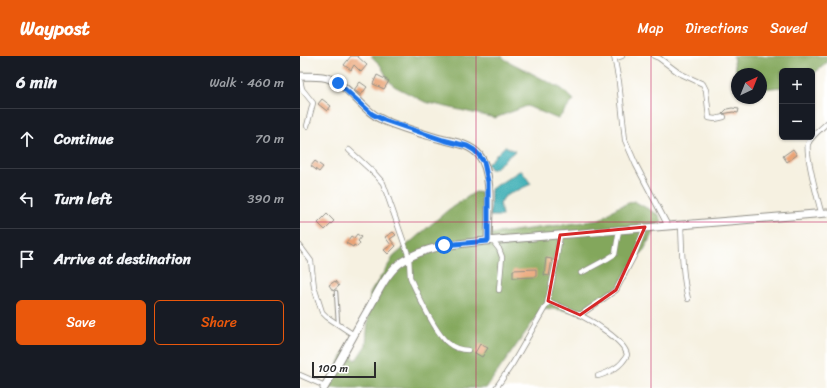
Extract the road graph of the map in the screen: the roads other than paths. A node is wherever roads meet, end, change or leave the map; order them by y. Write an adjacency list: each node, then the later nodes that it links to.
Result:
1 (622, 56): 3 (street)
2 (654, 56): 6 (street)
3 (614, 57): 12 (street)
4 (300, 76): 16 (street)
5 (300, 80): 8 (street)
6 (724, 117)
7 (827, 123): 10 (street)
8 (307, 126)
9 (349, 150): 18 (street)
10 (824, 213): 11 (street)
11 (681, 224): 12 (street); 22 (street)
12 (668, 226): 13 (street)
13 (645, 227): 14 (street); 24 (street)
14 (619, 230): 15 (street); 19 (street)
15 (560, 235): 16 (street); 23 (street)
16 (490, 240): 18 (street); 20 (street)
17 (300, 246): 25 (street)
18 (409, 257): 26 (street); 27 (street)
19 (581, 272)
20 (499, 290)
21 (336, 292): 25 (lane)
22 (688, 299)
23 (548, 301): 24 (street); 31 (street)
24 (580, 315): 29 (street)
25 (338, 325): 26 (street)
26 (354, 334): 30 (street)
27 (468, 350)
28 (300, 374): 30 (street)
29 (598, 376)
30 (325, 387)
31 (496, 388)

